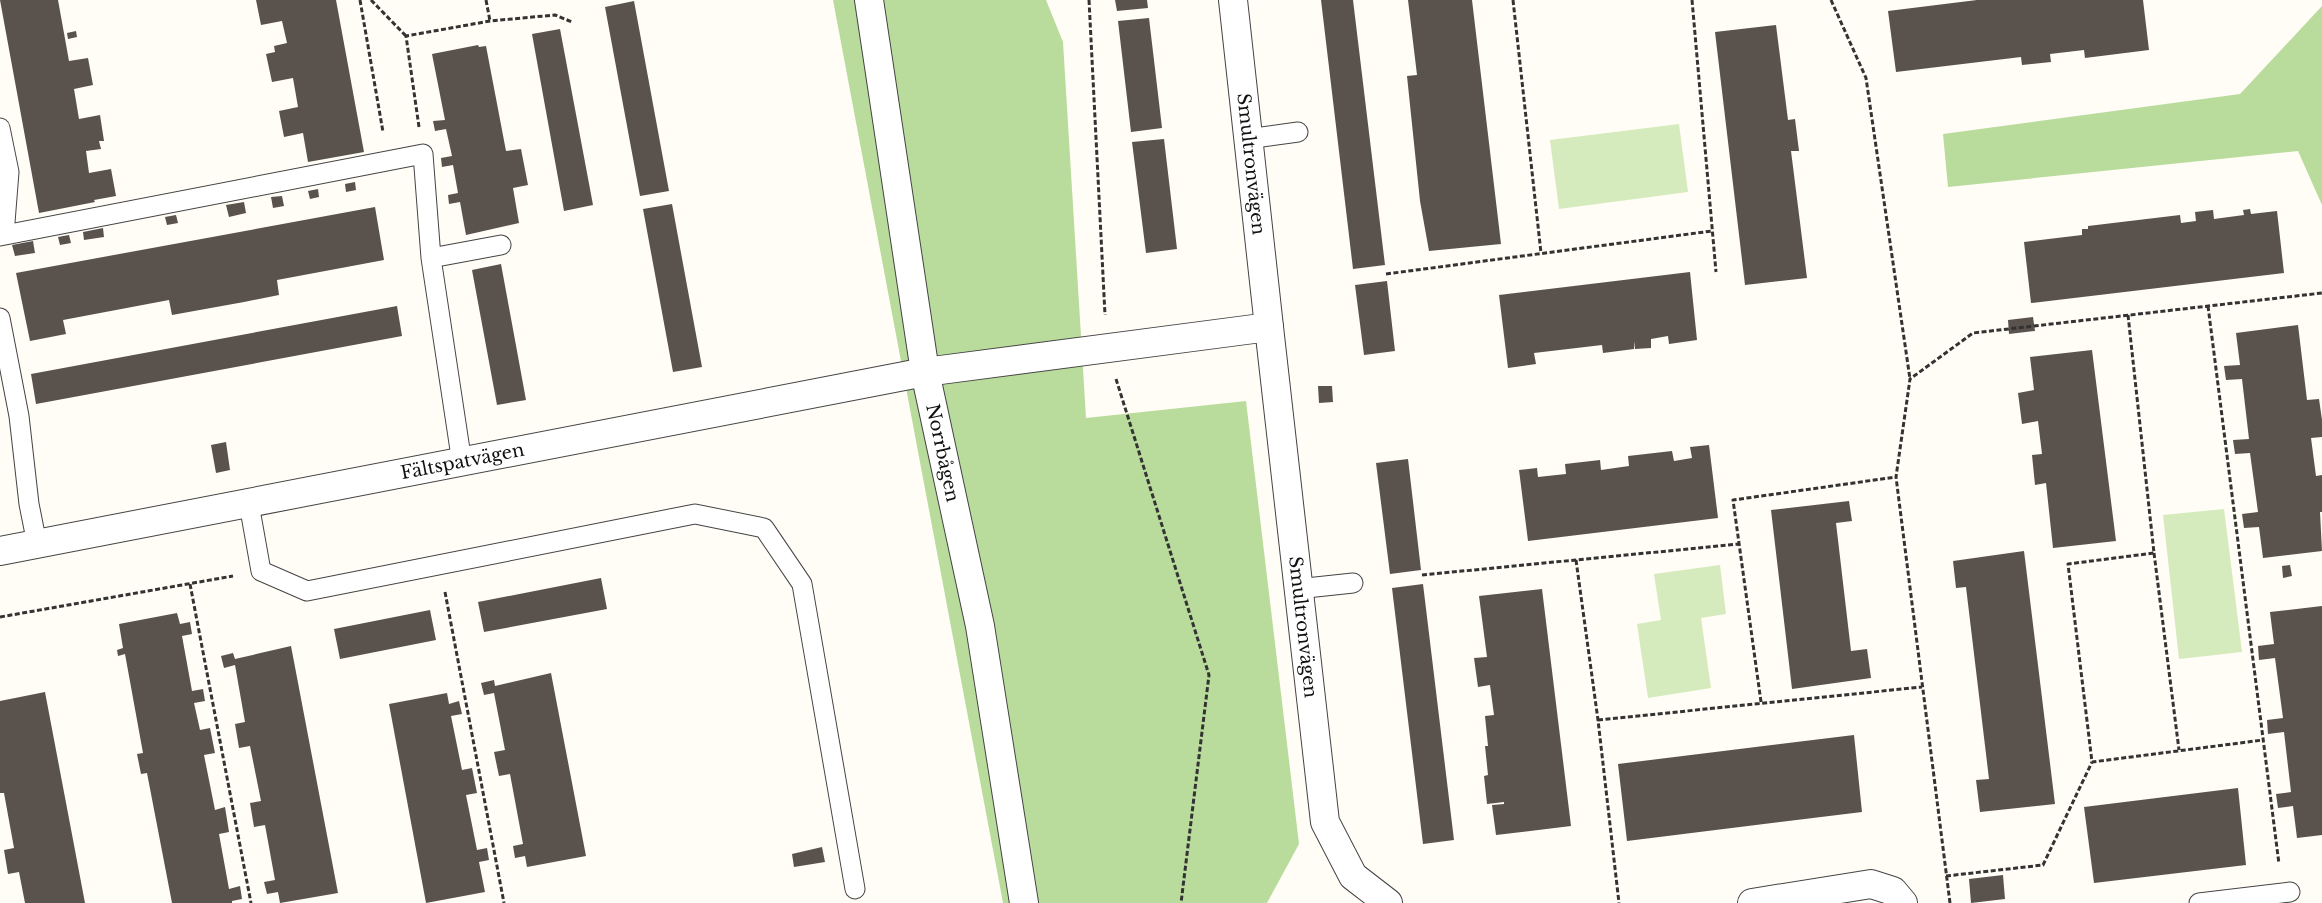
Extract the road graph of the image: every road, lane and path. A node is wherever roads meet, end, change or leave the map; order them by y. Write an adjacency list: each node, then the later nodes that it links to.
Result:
1 (360, 0): 17 (path)
2 (371, 0): 12 (path)
3 (486, 0): 10 (path)
4 (869, 0): 31 (street, Norrbågen)
5 (1089, 0): 30 (path)
6 (1232, 0): 15 (street, Smultronvägen)
7 (1513, 0): 21 (path)
8 (1692, 0): 18 (path)
9 (1831, 0): 32 (path)
10 (490, 21): 11 (path); 12 (path)
11 (572, 22)
12 (406, 36): 16 (path)
13 (0, 128): 19 (lane)
14 (1298, 132): 15 (lane)
15 (1247, 139): 29 (street, Smultronvägen)
16 (423, 154): 17 (lane); 22 (lane)
17 (388, 160): 19 (lane)
18 (1712, 231): 21 (path); 23 (path)
19 (2, 236)
20 (501, 245): 22 (lane)
21 (1541, 253): 24 (path)
22 (430, 258): 33 (lane)
23 (1716, 272)
24 (1386, 274)
25 (2322, 293): 26 (path)
26 (2208, 306): 27 (path); 51 (path)
27 (2128, 315): 32 (path); 39 (path)
28 (0, 318): 36 (lane)
29 (1269, 327): 30 (street); 46 (street, Smultronvägen)
30 (1106, 348): 31 (street); 60 (path)
31 (925, 372): 33 (street, Fältspatvägen); 59 (street, Norrbågen)
32 (1910, 379): 34 (path)
33 (462, 463): 35 (street, Fältspatvägen)
34 (1896, 477): 37 (path); 48 (path)
35 (249, 504): 36 (street, Fältspatvägen); 42 (lane)
36 (36, 544): 38 (street, Fältspatvägen)
37 (1739, 544): 40 (path); 49 (path)
38 (0, 551)
39 (2154, 553): 52 (path); 53 (path)
40 (1576, 560): 43 (path); 50 (path)
41 (440, 565): 42 (lane); 55 (lane); 58 (path)
42 (261, 571): 45 (path)
43 (1422, 575)
44 (1353, 583): 46 (lane)
45 (190, 584): 47 (path); 57 (path)
46 (1297, 589): 61 (street, Smultronvägen)
47 (0, 617)
48 (1922, 687): 49 (path); 54 (path)
49 (1761, 702): 50 (path)
50 (1598, 720): 62 (path)
51 (2263, 740): 52 (path); 56 (path)
52 (2179, 750): 53 (path)
53 (2092, 762): 54 (path)
54 (1946, 876): 65 (path)
55 (854, 889)
56 (2286, 892): 66 (lane)
57 (251, 903)
58 (504, 903)
59 (1024, 903)
60 (1181, 903)
61 (1388, 903)
62 (1619, 903)
63 (1752, 903): 64 (street)
64 (1903, 903)
65 (1950, 903)
66 (2198, 903)

